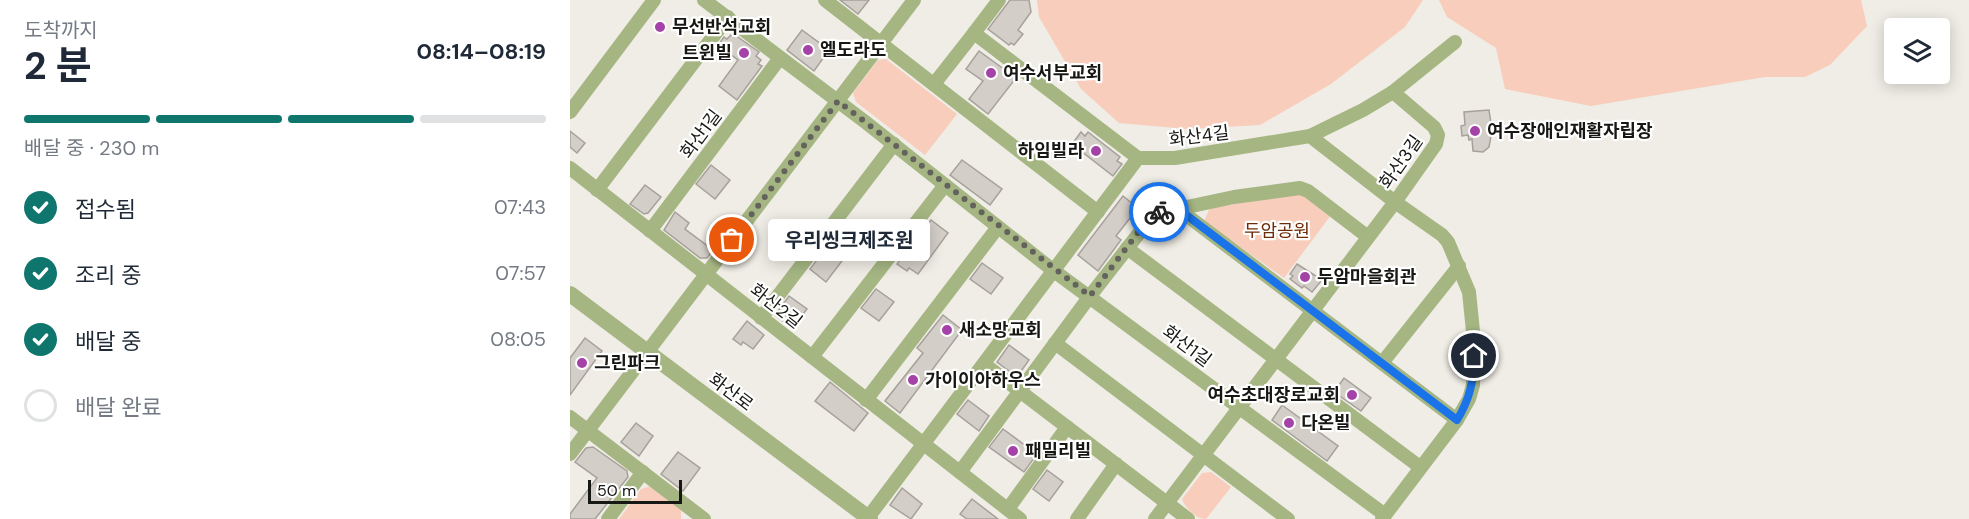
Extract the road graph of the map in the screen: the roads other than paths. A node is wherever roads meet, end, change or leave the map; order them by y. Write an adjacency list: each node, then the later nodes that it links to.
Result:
1 (654, 0): 14 (street)
2 (704, 0): 6 (street, 화산1길)
3 (825, 0): 9 (street)
4 (914, 0): 9 (street)
5 (999, 0): 7 (street)
6 (728, 17): 10 (street, 화산1길); 20 (street)
7 (974, 33): 11 (street); 17 (street)
8 (1455, 42): 12 (street)
9 (881, 44): 11 (street); 13 (street)
10 (780, 58): 13 (street, 화산1길); 25 (street, 화산1길)
11 (934, 84): 23 (street)
12 (1393, 92): 15 (street, 화산4길); 21 (street, 화산3길)
13 (838, 101): 16 (street, 화산1길); 30 (street)
14 (570, 112)
15 (1310, 136): 17 (street, 화산4길); 21 (street)
16 (894, 144): 19 (street, 화산1길); 34 (street)
17 (1138, 158): 23 (street)
18 (570, 168): 20 (street, 화산2길)
19 (945, 185): 24 (street, 화산1길); 37 (street)
20 (597, 190): 25 (street, 화산2길)
21 (1395, 202): 26 (street, 화산3길); 28 (street)
22 (1177, 208): 26 (street); 27 (street); 33 (street)
23 (1098, 212): 29 (street)
24 (998, 227): 29 (street, 화산1길); 42 (street)
25 (650, 231): 30 (street, 화산2길)
26 (1368, 237): 33 (street, 화산3길)
27 (1127, 248): 32 (street); 38 (street)
28 (1459, 266): 39 (street); 45 (street)
29 (1054, 271): 32 (street, 화산1길); 40 (street)
30 (706, 274): 34 (street, 화산2길); 36 (street)
31 (570, 294): 36 (street, 화산로)
32 (1090, 296): 35 (street); 43 (street, 화산1길)
33 (1312, 310): 38 (street, 화산3길); 39 (street)
34 (761, 318): 37 (street, 화산2길)
35 (1055, 343): 41 (street); 50 (street)
36 (646, 352): 47 (street); 60 (street, 화산로)
37 (812, 357): 42 (street, 화산2길)
38 (1275, 359): 43 (street, 화산3길); 52 (street)
39 (1382, 363): 45 (street)
40 (984, 364): 41 (street); 48 (street)
41 (1019, 391): 46 (street); 54 (street)
42 (866, 400): 48 (street, 화산2길)
43 (1239, 407): 50 (street, 화산3길); 58 (street, 화산1길)
44 (570, 417): 47 (street)
45 (1457, 420): 52 (street)
46 (1067, 427): 51 (street); 56 (street)
47 (588, 430): 49 (street); 53 (street)
48 (923, 444): 54 (street, 화산2길); 60 (street)
49 (570, 453)
50 (1203, 456): 55 (street, 화산3길); 65 (street)
51 (1116, 464): 55 (street); 62 (street)
52 (1420, 467): 58 (street)
53 (643, 472): 57 (street); 59 (street)
54 (960, 472): 56 (street, 화산2길)
55 (1167, 503): 63 (street, 화산3길); 64 (street)
56 (1008, 509): 61 (street, 화산2길)
57 (698, 517)
58 (1383, 517)
59 (608, 519)
60 (868, 519)
61 (1020, 519)
62 (1077, 519)
63 (1155, 519)
64 (1188, 519)
65 (1288, 519)

